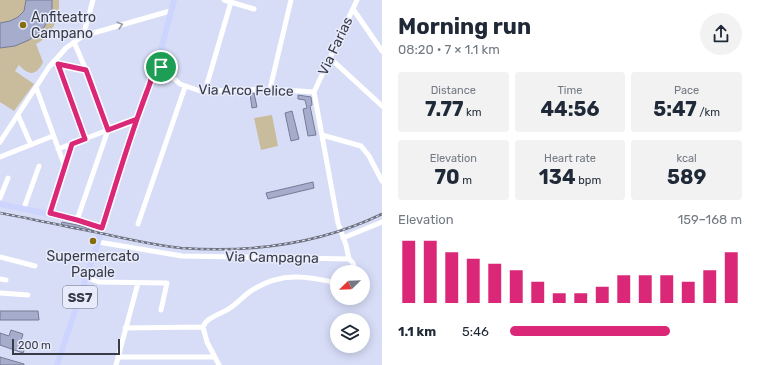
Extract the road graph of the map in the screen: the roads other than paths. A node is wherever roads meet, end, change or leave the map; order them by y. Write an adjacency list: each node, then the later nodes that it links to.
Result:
1 (94, 0): 10 (street)
2 (174, 0): 9 (main road, SS7)
3 (224, 0): 6 (street)
4 (291, 0): 21 (street)
5 (357, 0): 8 (street, Via Farias)
6 (230, 2): 7 (street); 22 (street)
7 (254, 9)
8 (353, 9): 12 (street); 14 (street, Via Farias)
9 (170, 11): 10 (street, one-way to 9); 13 (main road, SS7)
10 (83, 36): 11 (street)
11 (74, 42): 15 (street); 17 (street)
12 (382, 51)
13 (160, 54): 16 (main road, SS7); 18 (main road, SS7)
14 (330, 58): 23 (street, Via Farias); 24 (street)
15 (55, 64): 17 (street); 19 (street); 30 (street)
16 (161, 67): 18 (main road, SS7); 20 (street, Via Arco Felice)
17 (86, 70): 27 (street)
18 (152, 78): 26 (main road, SS7)
19 (36, 87): 25 (street); 28 (street)
20 (185, 87): 22 (street, Via Arco Felice); 46 (street)
21 (270, 89): 22 (street, Via Arco Felice); 23 (street, Via Arco Felice)
22 (205, 91)
23 (314, 92): 29 (street)
24 (382, 106)
25 (18, 115): 31 (street); 33 (street)
26 (137, 119): 27 (street); 47 (main road, SS7)
27 (108, 130): 30 (street); 44 (street)
28 (53, 136): 33 (street); 34 (street)
29 (322, 136): 39 (street); 48 (street)
30 (85, 139): 32 (street)
31 (0, 142)
32 (72, 144): 34 (street); 37 (street)
33 (31, 145): 35 (street)
34 (58, 149): 37 (street)
35 (0, 157)
36 (38, 166): 42 (street)
37 (65, 167): 43 (street)
38 (8, 178): 40 (street)
39 (382, 180)
40 (0, 198)
41 (0, 204): 42 (main road)
42 (24, 208): 43 (main road)
43 (50, 213): 44 (main road)
44 (77, 220): 47 (main road)
45 (382, 222): 48 (street)
46 (138, 224)
47 (102, 228): 49 (main road, SS7)
48 (343, 238): 51 (street)
49 (98, 242): 51 (street, Via Campagna); 54 (main road, SS7)
50 (0, 257): 53 (street)
51 (349, 259): 52 (street)
52 (354, 265)
53 (35, 266)
54 (87, 278): 58 (street); 66 (main road, SS7)
55 (0, 279): 56 (street)
56 (6, 280)
57 (330, 281): 63 (street)
58 (138, 283): 61 (street); 62 (street)
59 (0, 294): 60 (street)
60 (28, 295)
61 (161, 310)
62 (125, 328): 63 (street); 64 (street)
63 (203, 328): 65 (street)
64 (118, 357): 65 (street); 67 (street)
65 (215, 357): 68 (street)
66 (57, 365)
67 (116, 365)
68 (219, 365)

